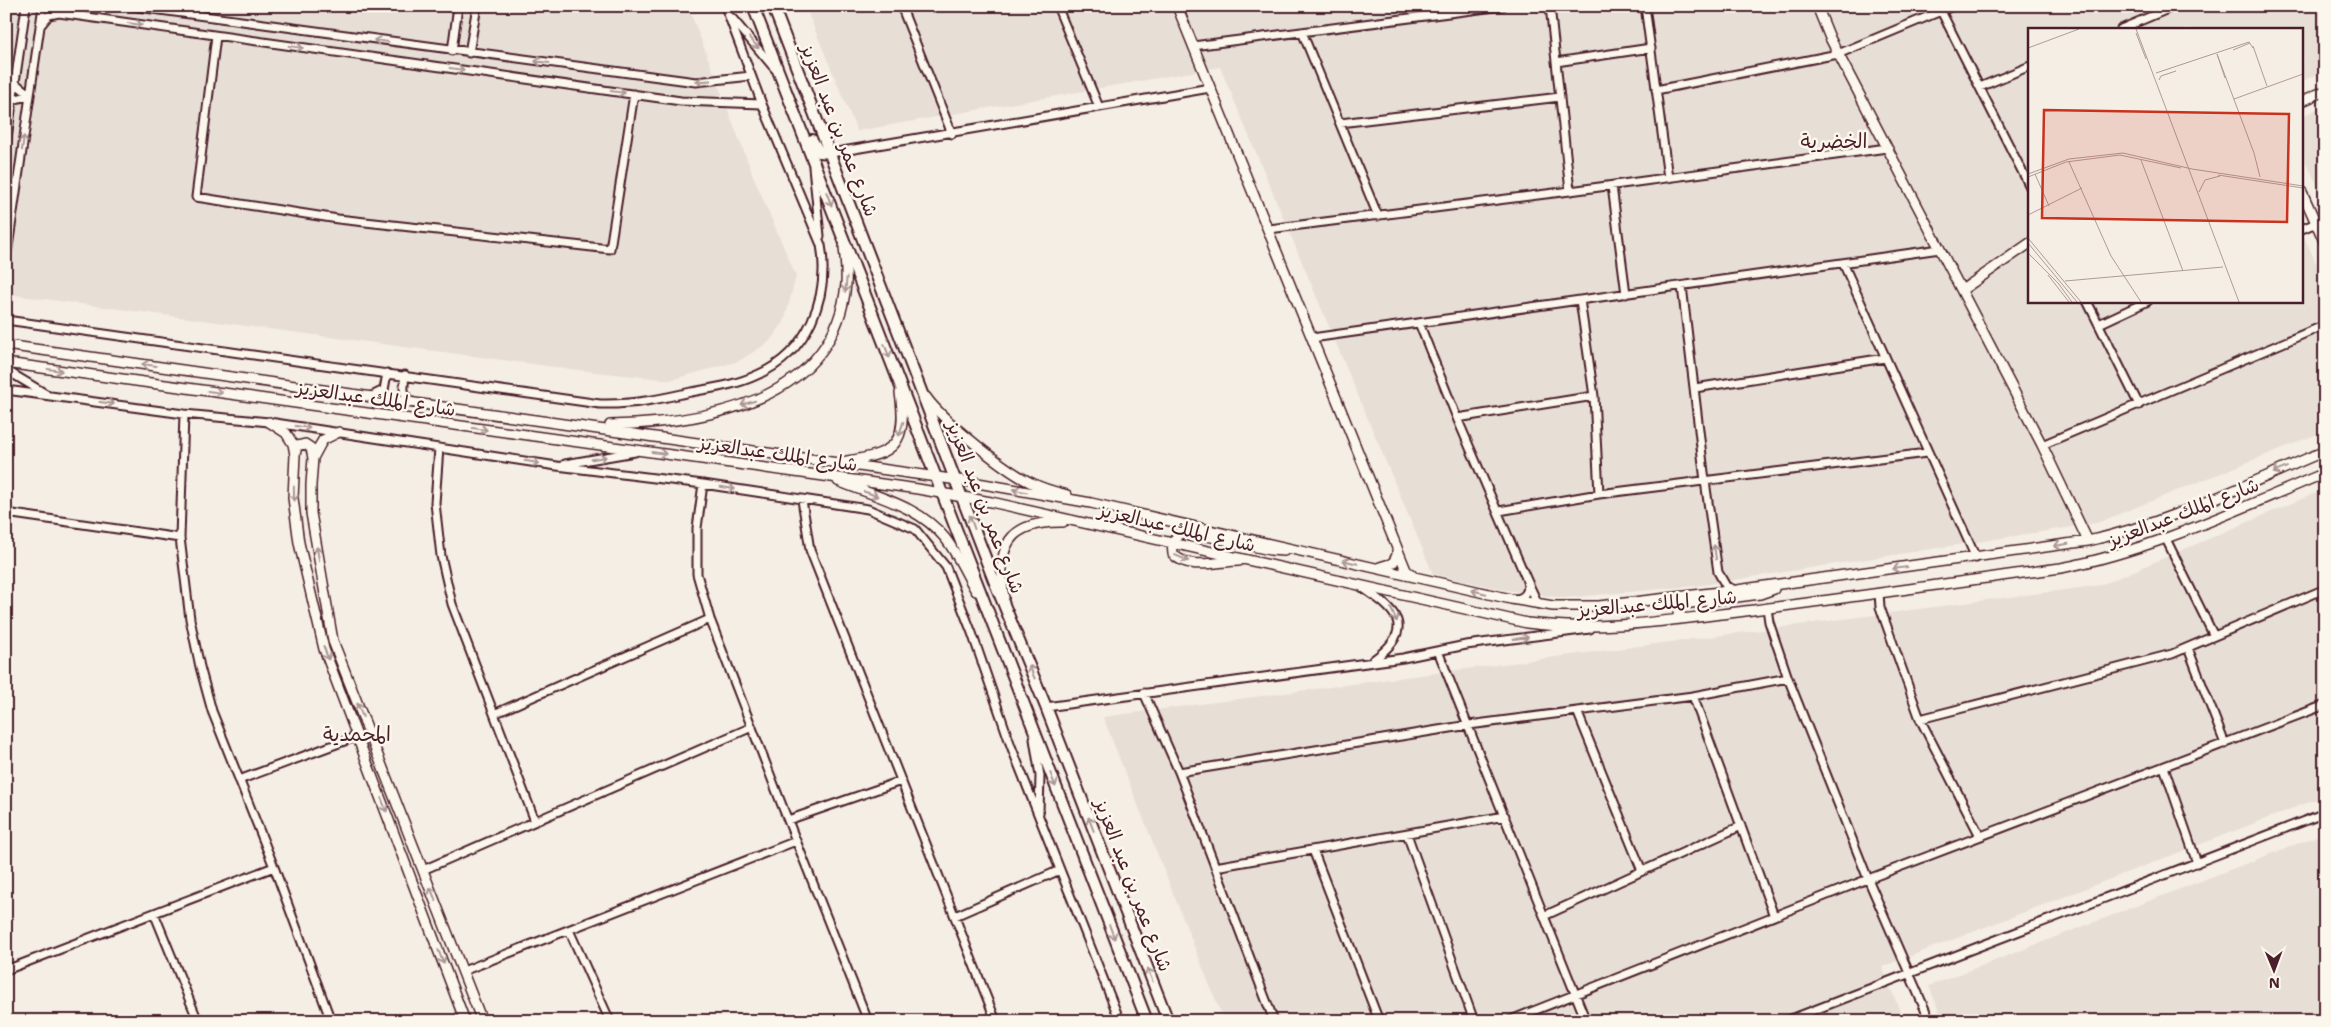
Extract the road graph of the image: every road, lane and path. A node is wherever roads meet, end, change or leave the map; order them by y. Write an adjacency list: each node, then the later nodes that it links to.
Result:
1 (26, 6): 35 (street)
2 (43, 6): 21 (street)
3 (130, 6): 27 (street, one-way to 3)
4 (458, 6): 27 (street)
5 (477, 6): 28 (street)
6 (725, 6): 20 (street)
7 (753, 6): 32 (main road, شارع عمر بن عبد العزيز)
8 (774, 6): 53 (main road, شارع عمر بن عبد العزيز)
9 (901, 6): 49 (street)
10 (1057, 6): 47 (street)
11 (1177, 6): 25 (street)
12 (1503, 6): 18 (street)
13 (1550, 6): 30 (street)
14 (1645, 6): 26 (street)
15 (1817, 6): 29 (street)
16 (1953, 6): 19 (street)
17 (2175, 6): 22 (street)
18 (1477, 8): 23 (street)
19 (1942, 11): 29 (street); 36 (street)
20 (728, 14): 32 (street, one-way to 32); 33 (street)
21 (40, 26): 24 (street, one-way to 24); 41 (street)
22 (2129, 27)
23 (1302, 32): 25 (street); 48 (street)
24 (216, 36): 40 (street, one-way to 40); 40 (street)
25 (1193, 46): 37 (street)
26 (1651, 48): 30 (street); 38 (street)
27 (452, 51): 28 (street)
28 (469, 53): 33 (street, one-way to 28)
29 (1838, 54): 38 (street); 51 (street)
30 (1556, 62): 42 (street)
31 (2028, 67): 36 (street)
32 (779, 73): 43 (main road, شارع عمر بن عبد العزيز)
33 (751, 76): 46 (street)
34 (6, 82): 35 (street)
35 (15, 83): 41 (street); 44 (street)
36 (1980, 87): 55 (street)
37 (1210, 88): 47 (street); 62 (street)
38 (1656, 90): 54 (street)
39 (2325, 90): 45 (street)
40 (634, 94): 46 (street)
41 (30, 95): 44 (street); 68 (street, one-way to 41)
42 (1560, 96): 48 (street); 57 (street)
43 (789, 98): 52 (main road, شارع عمر بن عبد العزيز); 53 (main road)
44 (10, 99): 50 (street)
45 (2304, 100)
46 (762, 104): 65 (street)
47 (1100, 108): 49 (street)
48 (1340, 123): 59 (street)
49 (952, 134): 53 (street)
50 (6, 145)
51 (1887, 148): 54 (street); 67 (street)
52 (811, 154): 63 (main road, شارع عمر بن عبد العزيز, one-way to 63); 65 (street)
53 (831, 154): 90 (main road, شارع عمر بن عبد العزيز)
54 (1668, 178): 56 (street)
55 (2028, 183)
56 (1612, 186): 57 (street); 72 (street)
57 (1570, 192): 59 (street)
58 (2304, 196): 60 (street)
59 (1378, 216): 62 (street)
60 (2316, 223): 61 (street); 64 (street)
61 (2304, 228)
62 (1269, 229): 80 (street)
63 (844, 236): 87 (main road, شارع عمر بن عبد العزيز, one-way to 87); 99 (street, one-way to 99)
64 (2325, 243)
65 (821, 245): 86 (street)
66 (2028, 245): 71 (street)
67 (1940, 248): 69 (street); 71 (street)
68 (6, 261)
69 (1843, 263): 70 (street); 82 (street)
70 (1682, 286): 72 (street); 88 (street)
71 (1962, 290): 101 (street)
72 (1626, 294): 73 (street)
73 (1580, 300): 77 (street); 93 (street)
74 (2088, 302): 78 (street)
75 (2146, 302): 78 (street)
76 (6, 320): 85 (street)
77 (1419, 323): 80 (street); 97 (street)
78 (2099, 324): 95 (street)
79 (2325, 325): 95 (street)
80 (1312, 338): 128 (street)
81 (6, 345): 92 (street, شارع الملك عبدالعزيز, one-way to 81)
82 (1885, 358): 88 (street); 105 (street)
83 (6, 363): 103 (street, شارع الملك عبدالعزيز, one-way to 103)
84 (6, 370): 91 (street)
85 (387, 373): 86 (street); 92 (street)
86 (405, 375): 94 (street)
87 (898, 381): 108 (street, one-way to 108); 112 (main road, شارع عمر بن عبد العزيز)
88 (1695, 388): 114 (street)
89 (6, 390): 91 (street)
90 (923, 392): 113 (main road, شارع عمر بن عبد العزيز); 120 (street)
91 (50, 396): 96 (street, one-way to 96)
92 (371, 396): 94 (street, شارع الملك عبدالعزيز)
93 (1594, 396): 97 (street); 117 (street)
94 (412, 402): 99 (street, شارع الملك عبدالعزيز)
95 (2139, 405): 101 (street)
96 (184, 414): 98 (street); 124 (street)
97 (1457, 418): 121 (street)
98 (269, 422): 100 (street, one-way to 100); 106 (street)
99 (584, 426): 108 (street, شارع الملك عبدالعزيز)
100 (339, 432): 102 (street); 107 (street)
101 (2042, 445): 126 (street)
102 (439, 448): 109 (street, one-way to 109); 158 (street)
103 (640, 451): 109 (street, one-way to 103); 111 (street, شارع الملك عبدالعزيز, one-way to 111)
104 (2325, 451): 126 (street, شارع الملك عبدالعزيز, one-way to 126)
105 (1927, 453): 114 (street); 130 (street)
106 (295, 455): 107 (street); 163 (street, one-way to 163)
107 (313, 458): 182 (street, one-way to 107)
108 (837, 462): 112 (street, شارع الملك عبدالعزيز)
109 (557, 466): 115 (street)
110 (2325, 473): 125 (street, شارع الملك عبدالعزيز)
111 (826, 476): 116 (street, شارع الملك عبدالعزيز); 144 (street, one-way to 144)
112 (936, 477): 113 (street, شارع الملك عبدالعزيز); 116 (main road, شارع عمر بن عبد العزيز)
113 (956, 480): 118 (main road, شارع عمر بن عبد العزيز); 120 (street, شارع الملك عبدالعزيز, one-way to 113)
114 (1705, 481): 117 (street); 138 (street, one-way to 114)
115 (703, 484): 119 (street, one-way to 119); 146 (street)
116 (943, 493): 118 (street, شارع الملك عبدالعزيز); 144 (main road, شارع عمر بن عبد العزيز)
117 (1599, 494): 121 (street)
118 (962, 496): 123 (street, شارع الملك عبدالعزيز); 141 (main road, شارع عمر بن عبد العزيز, one-way to 118)
119 (802, 500): 168 (street); 170 (street)
120 (1091, 503): 129 (street, شارع الملك عبدالعزيز)
121 (1498, 511): 134 (street)
122 (6, 513): 124 (street)
123 (1080, 522): 127 (street, شارع الملك عبدالعزيز); 141 (street)
124 (180, 538): 167 (street)
125 (2166, 539): 139 (street, شارع الملك عبدالعزيز); 148 (street)
126 (2088, 541): 130 (street, شارع الملك عبدالعزيز, one-way to 130)
127 (1172, 543): 129 (street); 131 (street, شارع الملك عبدالعزيز); 131 (street, one-way to 131)
128 (1396, 546): 132 (street); 133 (street)
129 (1314, 554): 132 (street, شارع الملك عبدالعزيز, one-way to 129)
130 (1976, 558): 135 (street, شارع الملك عبدالعزيز, one-way to 135)
131 (1255, 562): 136 (street, شارع الملك عبدالعزيز)
132 (1373, 567): 133 (street, شارع الملك عبدالعزيز)
133 (1415, 577): 140 (street, شارع الملك عبدالعزيز, one-way to 133)
134 (1526, 578): 140 (street); 142 (street)
135 (1791, 583): 138 (street, شارع الملك عبدالعزيز); 145 (street)
136 (1358, 584): 147 (street, شارع الملك عبدالعزيز); 151 (street, one-way to 151)
137 (2325, 589): 148 (street)
138 (1737, 590): 142 (street, شارع الملك عبدالعزيز)
139 (1879, 593): 143 (street, شارع الملك عبدالعزيز); 159 (street)
140 (1511, 599): 142 (street, شارع الملك عبدالعزيز)
141 (1004, 601): 156 (main road, شارع عمر بن عبد العزيز, one-way to 141)
142 (1538, 604)
143 (1767, 608): 145 (street, شارع الملك عبدالعزيز); 152 (street)
144 (988, 611): 162 (main road, شارع عمر بن عبد العزيز)
145 (1684, 618): 147 (street, شارع الملك عبدالعزيز)
146 (710, 619): 158 (street); 161 (street)
147 (1611, 627): 150 (street, one-way to 147)
148 (2214, 636): 149 (street)
149 (2188, 648): 159 (street); 164 (street)
150 (1438, 651): 151 (street); 160 (street)
151 (1371, 662): 153 (street)
152 (1788, 678): 154 (street); 185 (street)
153 (1144, 693): 156 (street); 166 (street)
154 (1693, 696): 157 (street); 174 (street)
155 (2325, 705): 164 (street)
156 (1046, 708): 205 (main road, شارع عمر بن عبد العزيز, one-way to 156)
157 (1577, 711): 160 (street); 184 (street)
158 (494, 714): 173 (street)
159 (1920, 719): 176 (street)
160 (1468, 725): 166 (street); 171 (street)
161 (752, 727): 172 (street); 173 (street)
162 (1032, 727): 170 (street); 195 (main road, شارع عمر بن عبد العزيز, one-way to 195)
163 (358, 736): 167 (street); 199 (street, one-way to 199)
164 (2225, 744): 165 (street)
165 (2164, 767): 176 (street); 179 (street)
166 (1179, 772): 181 (street)
167 (239, 780): 180 (street)
168 (901, 781): 172 (street); 187 (street)
169 (2325, 813): 179 (street)
170 (1039, 816): 183 (street)
171 (1505, 816): 175 (street); 188 (street)
172 (788, 820): 177 (street)
173 (535, 821): 182 (street)
174 (1741, 826): 184 (street); 189 (street)
175 (1407, 834): 178 (street); 208 (street)
176 (1980, 836): 185 (street)
177 (796, 841): 190 (street); 202 (street)
178 (1313, 850): 181 (street); 207 (street)
179 (2197, 863): 193 (street)
180 (274, 867): 186 (street); 198 (street)
181 (1215, 867): 206 (street)
182 (423, 870): 192 (street, one-way to 182)
183 (1060, 870): 187 (street); 204 (street)
184 (1642, 871): 188 (street)
185 (1868, 879): 189 (street); 193 (street)
186 (154, 913): 191 (street); 196 (street)
187 (955, 916): 203 (street)
188 (1544, 916): 194 (street)
189 (1774, 916): 194 (street)
190 (568, 930): 192 (street); 201 (street)
191 (6, 970)
192 (463, 972): 200 (street)
193 (1911, 974): 211 (street); 212 (street)
194 (1576, 995): 209 (street); 210 (street)
195 (1145, 1018)
196 (198, 1019): 197 (street)
197 (187, 1021)
198 (331, 1021)
199 (465, 1021)
200 (482, 1021)
201 (610, 1021)
202 (868, 1021)
203 (996, 1021)
204 (1120, 1021)
205 (1168, 1021)
206 (1274, 1021)
207 (1379, 1021)
208 (1474, 1021)
209 (1508, 1021)
210 (1586, 1021)
211 (1786, 1021)
212 (1930, 1021)

